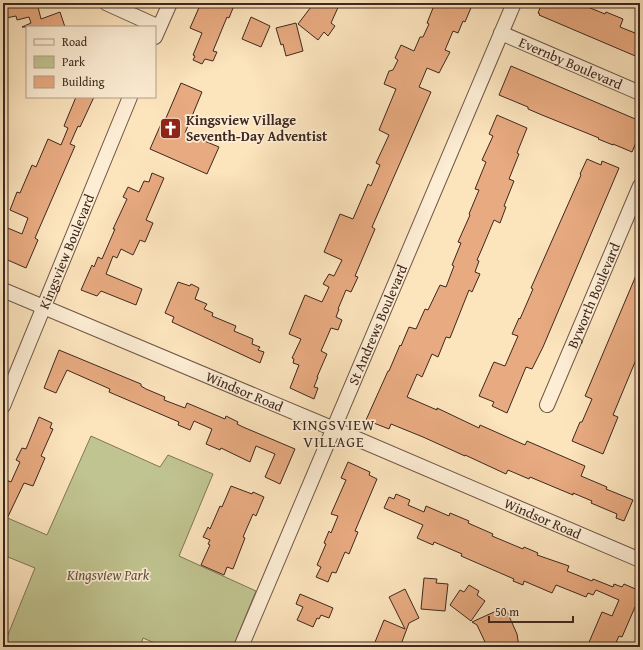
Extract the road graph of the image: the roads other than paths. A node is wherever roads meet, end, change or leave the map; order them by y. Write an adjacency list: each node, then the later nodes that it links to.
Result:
1 (106, 3): 4 (street)
2 (170, 3): 5 (street)
3 (514, 3): 6 (street, St Andrews Boulevard)
4 (146, 26)
5 (157, 32)
6 (501, 33): 7 (street, Evernby Boulevard); 14 (street, St Andrews Boulevard)
7 (640, 93)
8 (130, 98): 11 (street, Kingsview Boulevard)
9 (640, 186): 12 (street, Byworth Boulevard)
10 (3, 290): 11 (street, Windsor Road)
11 (44, 308): 13 (street, Kingsview Boulevard); 14 (street, Windsor Road)
12 (547, 405)
13 (3, 406)
14 (334, 429): 15 (street, Windsor Road); 16 (street, St Andrews Boulevard)
15 (640, 560)
16 (241, 647)

